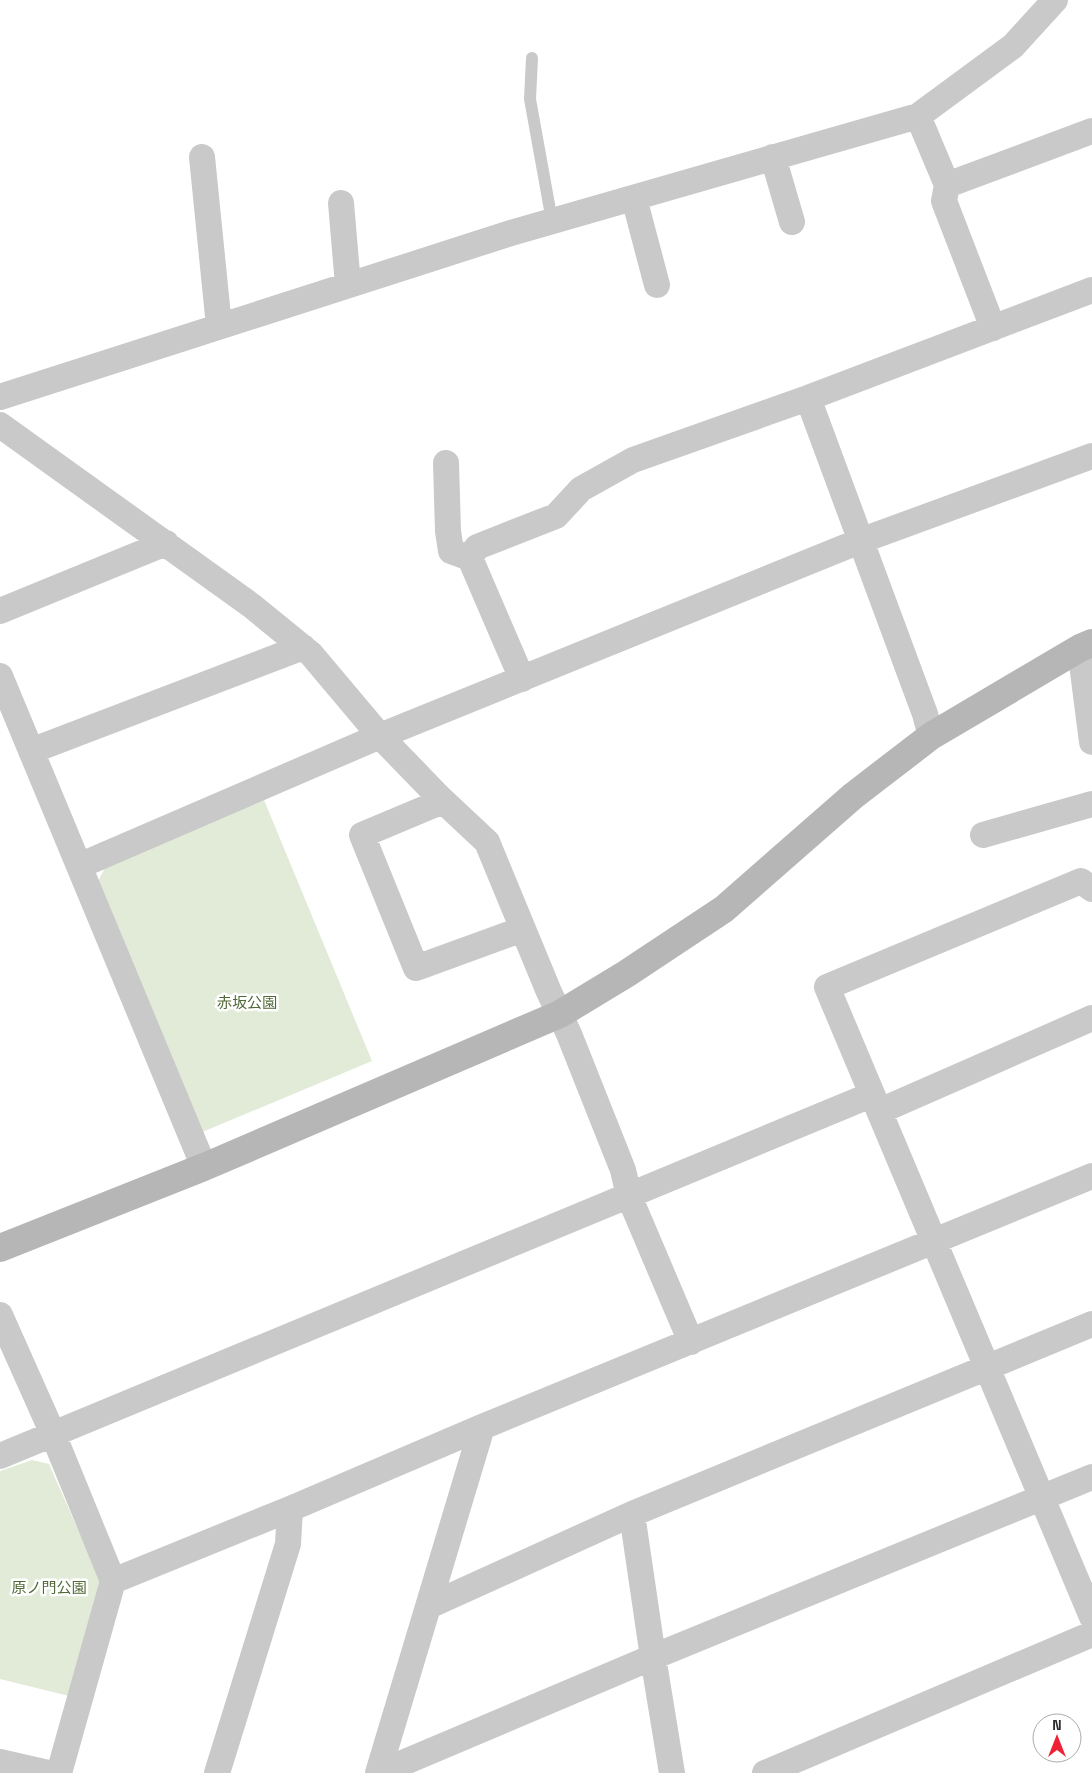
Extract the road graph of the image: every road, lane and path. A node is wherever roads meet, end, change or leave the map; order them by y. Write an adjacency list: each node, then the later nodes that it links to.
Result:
1 (1055, 0): 3 (street)
2 (532, 58): 10 (lane)
3 (918, 116): 6 (street); 7 (street)
4 (1092, 131): 7 (street)
5 (202, 157): 15 (street)
6 (773, 157): 8 (street); 11 (street)
7 (947, 186): 16 (street)
8 (634, 198): 10 (street); 13 (street)
9 (340, 203): 12 (street)
10 (552, 221): 12 (street)
11 (792, 222)
12 (348, 285): 15 (street)
13 (657, 285)
14 (1092, 290): 16 (street)
15 (219, 326): 17 (street)
16 (994, 328): 18 (street)
17 (0, 396)
18 (808, 398): 22 (street); 24 (street)
19 (0, 425): 23 (street)
20 (1092, 456): 22 (street)
21 (446, 463): 24 (street)
22 (860, 541): 29 (street); 31 (street)
23 (166, 543): 25 (street); 27 (street)
24 (470, 558): 29 (street)
25 (0, 611)
26 (1086, 646): 31 (street); 32 (street)
27 (303, 647): 30 (street); 33 (street)
28 (0, 676): 33 (street)
29 (522, 679): 30 (street)
30 (380, 736): 34 (street); 37 (street)
31 (931, 736): 40 (street)
32 (1092, 742)
33 (31, 750): 37 (street)
34 (443, 801): 39 (street); 39 (street)
35 (1092, 804): 36 (street)
36 (983, 835)
37 (79, 866): 43 (street)
38 (1092, 889): 42 (street)
39 (523, 929): 40 (street)
40 (560, 1014): 43 (street); 45 (street)
41 (1092, 1018): 42 (street)
42 (876, 1103): 45 (street); 46 (street)
43 (204, 1167): 47 (street)
44 (1092, 1176): 46 (street)
45 (629, 1196): 50 (street); 53 (street)
46 (933, 1242): 50 (street); 51 (street)
47 (0, 1248)
48 (0, 1315): 53 (street)
49 (1092, 1324): 51 (street)
50 (691, 1342): 52 (street)
51 (986, 1368): 56 (street); 58 (street)
52 (482, 1427): 57 (street); 60 (street)
53 (52, 1434): 54 (street); 59 (street)
54 (0, 1456)
55 (1092, 1477): 56 (street)
56 (1041, 1498): 61 (street); 63 (street)
57 (290, 1509): 59 (street); 67 (street)
58 (632, 1514): 60 (street); 63 (street)
59 (112, 1581): 66 (street)
60 (430, 1606): 68 (street)
61 (1092, 1617)
62 (1092, 1634): 70 (street)
63 (652, 1657): 68 (street); 69 (street)
64 (0, 1762): 65 (street)
65 (48, 1773)
66 (59, 1773)
67 (217, 1773)
68 (379, 1773)
69 (672, 1773)
70 (765, 1773)

